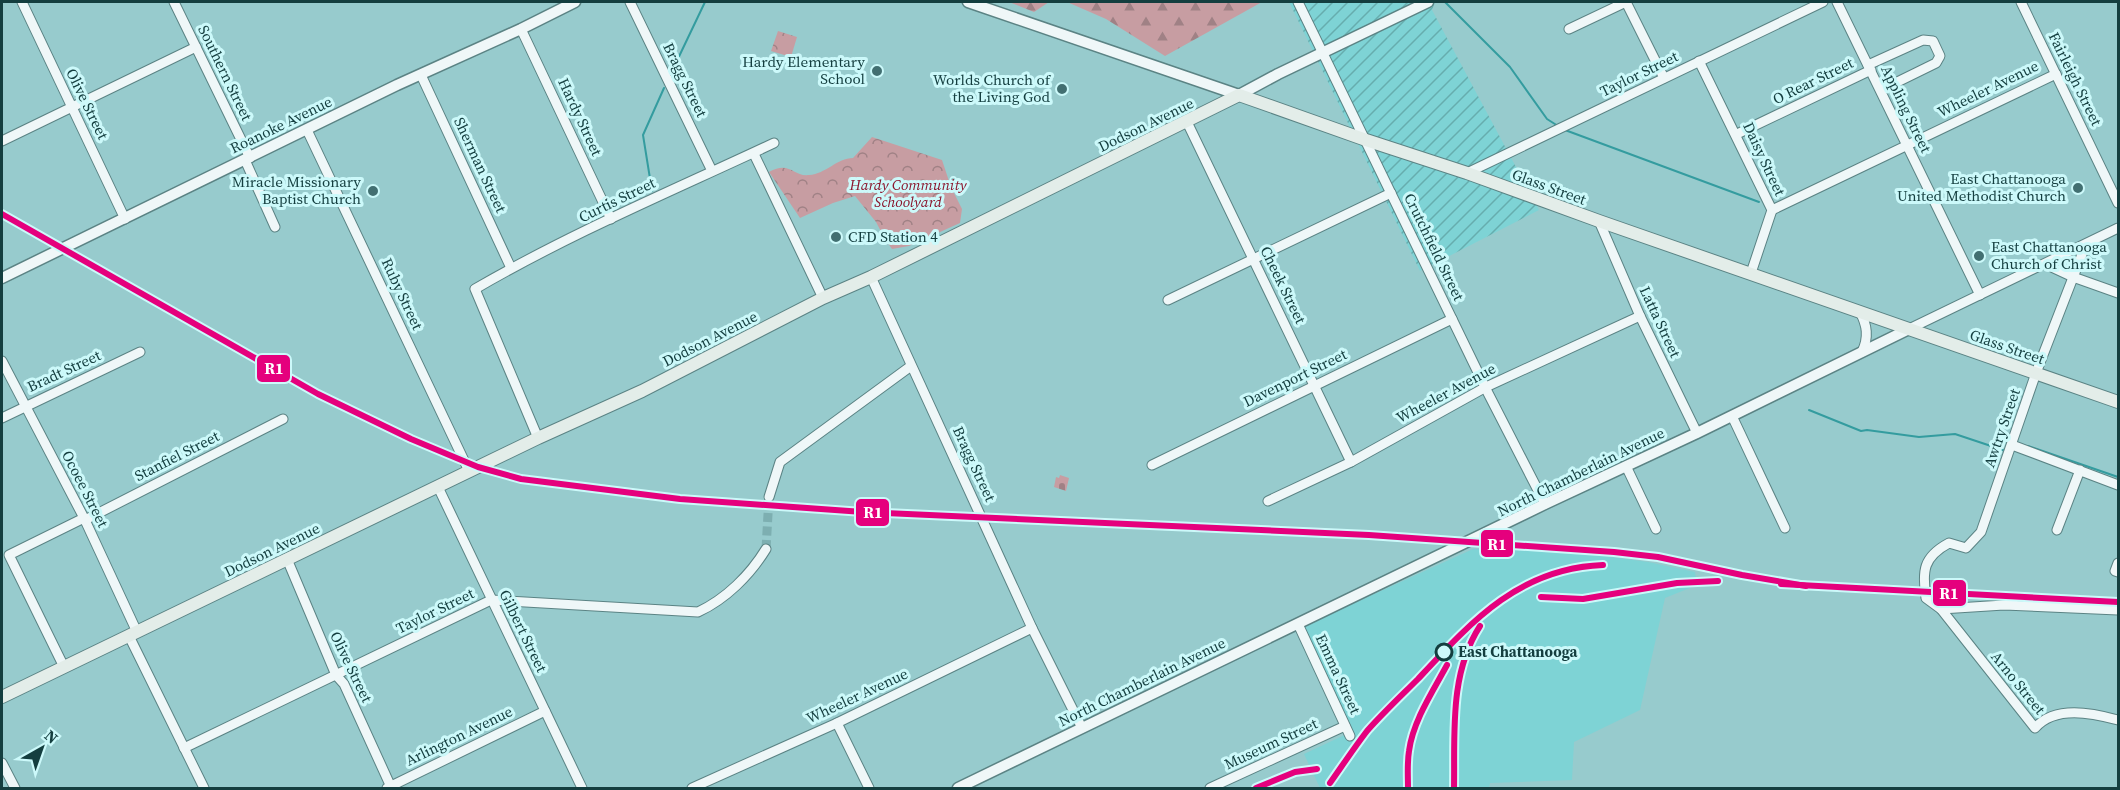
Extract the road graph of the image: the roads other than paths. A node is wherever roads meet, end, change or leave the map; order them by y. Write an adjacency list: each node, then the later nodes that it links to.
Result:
1 (22, 2): 23 (street, Olive Street)
2 (174, 2): 14 (street, Southern Street)
3 (575, 2): 12 (street, Roanoke Avenue)
4 (630, 2): 33 (street, Bragg Street)
5 (968, 2): 22 (street, Glass Street)
6 (1298, 2): 15 (street, Crutchfield Street)
7 (1428, 2): 15 (street, Dodson Avenue)
8 (1626, 2): 13 (street); 20 (street)
9 (1823, 2): 16 (street, Taylor Street)
10 (1838, 2): 17 (street, Appling Street)
11 (2021, 2): 18 (street, Fairleigh Street)
12 (521, 29): 19 (street, Roanoke Avenue); 39 (street, Hardy Street)
13 (1569, 29)
14 (196, 47): 23 (street); 32 (street, Southern Street)
15 (1323, 52): 22 (street, Dodson Avenue); 27 (street, Crutchfield Street)
16 (1699, 61): 20 (street, Taylor Street); 26 (street, Daisy Street)
17 (1869, 67): 21 (street, Appling Street); 21 (street, O Rear Street); 26 (street, O Rear Street)
18 (2056, 74): 30 (street, Wheeler Avenue); 36 (street, Fairleigh Street)
19 (421, 75): 25 (street, Roanoke Avenue); 46 (street, Sherman Street)
20 (1664, 78): 34 (street, Taylor Street)
21 (1881, 90): 30 (street, Appling Street)
22 (1239, 95): 24 (main road, Dodson Avenue); 27 (main road, Glass Street)
23 (72, 108): 28 (street); 38 (street, Olive Street)
24 (1187, 122): 44 (street, Cheek Street); 48 (main road, Dodson Avenue)
25 (307, 130): 32 (street, Roanoke Avenue); 78 (street, Ruby Street)
26 (1737, 134): 37 (street, Daisy Street)
27 (1365, 140): 34 (main road, Glass Street); 35 (street, Crutchfield Street)
28 (2, 141)
29 (774, 143): 31 (street, Curtis Street)
30 (1907, 145): 37 (street, Wheeler Avenue); 52 (street, Appling Street)
31 (754, 154): 33 (street, Curtis Street); 53 (street)
32 (247, 159): 38 (street, Roanoke Avenue); 41 (street, Southern Street)
33 (712, 171): 39 (street, Curtis Street)
34 (1467, 173): 40 (main road, Glass Street)
35 (1391, 193): 44 (street); 57 (street, Crutchfield Street)
36 (2118, 203)
37 (1772, 210): 47 (street, Daisy Street)
38 (125, 219): 50 (street, Roanoke Avenue)
39 (611, 219): 46 (street, Curtis Street)
40 (1599, 221): 47 (main road, Glass Street); 56 (street, Latta Street)
41 (275, 227)
42 (2118, 228): 43 (street, North Chamberlain Avenue)
43 (2086, 244): 45 (street, North Chamberlain Avenue); 49 (street, Awtry Street)
44 (1254, 259): 54 (street); 64 (street, Cheek Street)
45 (2045, 264): 49 (street); 52 (street, North Chamberlain Avenue)
46 (511, 268): 72 (street, Curtis Street)
47 (1751, 273): 55 (main road, Glass Street)
48 (871, 277): 53 (main road, Dodson Avenue); 62 (street, Bragg Street)
49 (2073, 277): 51 (street); 63 (street, Awtry Street)
50 (2, 278)
51 (2118, 293)
52 (1980, 295): 58 (street, North Chamberlain Avenue)
53 (823, 298): 72 (main road, Dodson Avenue)
54 (1168, 300)
55 (1860, 312): 58 (main road, Glass Street); 60 (street)
56 (1640, 316): 65 (street, Wheeler Avenue); 71 (street, Latta Street)
57 (1452, 319): 64 (street, Davenport Street); 65 (street, Crutchfield Street)
58 (1909, 329): 60 (street, North Chamberlain Avenue); 63 (main road, Glass Street)
59 (140, 352): 67 (street, Bradt Street)
60 (1862, 352): 68 (street, North Chamberlain Avenue)
61 (2, 361): 67 (street, Ocoee Street)
62 (911, 366): 81 (street); 95 (street, Bragg Street)
63 (2036, 373): 66 (main road, Glass Street); 73 (street, Awtry Street)
64 (1315, 385): 74 (street, Cheek Street); 75 (street, Davenport Street)
65 (1486, 387): 74 (street, Wheeler Avenue); 83 (street, Crutchfield Street)
66 (2118, 402)
67 (25, 406): 69 (street, Bradt Street); 84 (street, Ocoee Street)
68 (1732, 416): 71 (street, North Chamberlain Avenue); 85 (street)
69 (2, 418)
70 (283, 419): 84 (street, Stanfiel Street)
71 (1696, 433): 76 (street, North Chamberlain Avenue)
72 (538, 438): 78 (main road, Dodson Avenue)
73 (2012, 445): 77 (street); 90 (street, Awtry Street)
74 (1351, 462): 82 (street, Wheeler Avenue)
75 (1152, 465)
76 (1626, 465): 83 (street, North Chamberlain Avenue); 86 (street)
77 (2080, 470): 79 (street); 87 (street)
78 (469, 471): 80 (main road, Dodson Avenue)
79 (2118, 485)
80 (438, 487): 89 (main road, Dodson Avenue); 91 (street, Gilbert Street)
81 (769, 497)
82 (1268, 501)
83 (1545, 504): 94 (street, North Chamberlain Avenue)
84 (84, 519): 96 (street, Ocoee Street); 97 (street, Stanfiel Street)
85 (1785, 528)
86 (1656, 529)
87 (2057, 530)
88 (766, 549): 91 (street, Taylor Street)
89 (287, 559): 96 (main road, Dodson Avenue); 98 (street, Olive Street)
90 (1925, 589): 92 (street, Arno Street)
91 (491, 600): 98 (street, Taylor Street); 100 (street, Gilbert Street)
92 (1941, 609): 93 (street); 101 (street, Arno Street)
93 (2118, 610)
94 (1298, 624): 103 (street, Emma Street); 104 (street, North Chamberlain Avenue)
95 (1032, 628): 102 (street, Wheeler Avenue); 104 (street, Bragg Street)
96 (133, 634): 97 (main road, Dodson Avenue); 106 (street, Ocoee Street)
97 (64, 667): 99 (main road, Dodson Avenue)
98 (336, 675): 106 (street, Taylor Street); 108 (street, Olive Street)
99 (2, 697)
100 (545, 711): 108 (street, Arlington Avenue); 111 (street, Gilbert Street)
101 (2118, 720)
102 (837, 723): 112 (street, Wheeler Avenue); 113 (street)
103 (1345, 726): 105 (street, Emma Street); 115 (street, Museum Street)
104 (1082, 728): 114 (street, North Chamberlain Avenue)
105 (1350, 736)
106 (184, 748): 110 (street, Ocoee Street)
107 (2, 763): 109 (street)
108 (389, 788)
109 (15, 789)
110 (204, 789)
111 (582, 789)
112 (693, 789)
113 (869, 789)
114 (958, 789)
115 (1210, 789)

